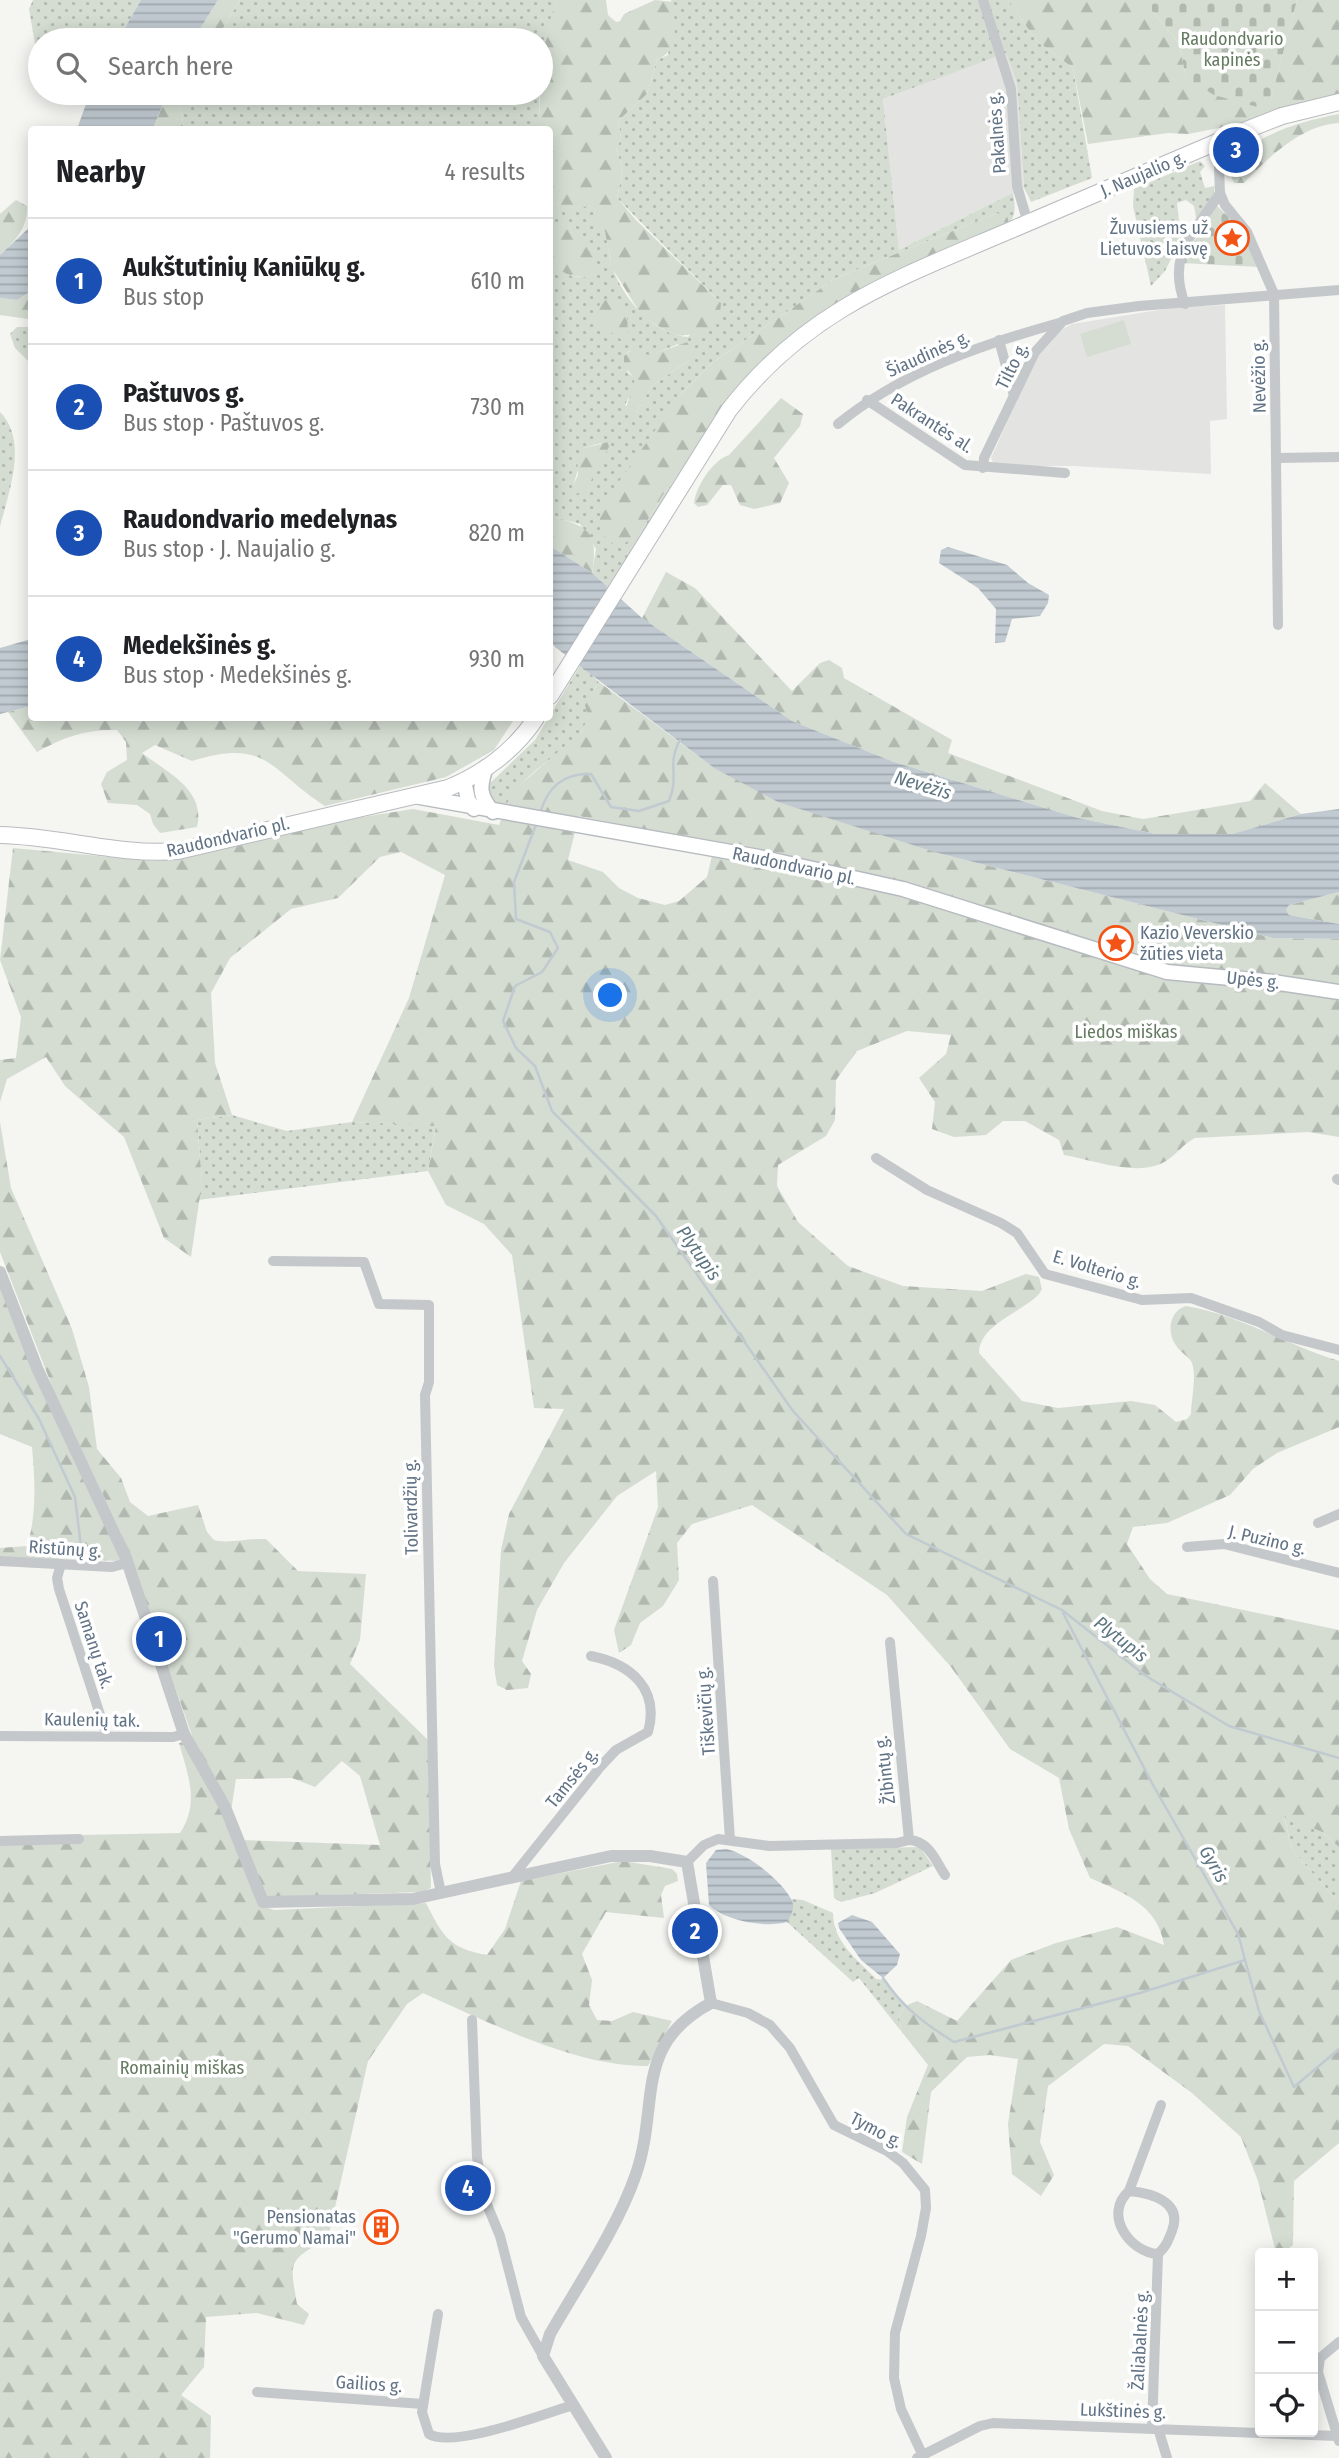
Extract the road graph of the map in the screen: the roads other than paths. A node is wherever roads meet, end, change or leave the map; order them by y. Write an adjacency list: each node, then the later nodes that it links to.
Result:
1 (983, 0): 5 (street, Pakalnės g.)
2 (1339, 102): 3 (main road, J. Naujalio g.)
3 (1218, 142): 4 (street); 5 (main road, J. Naujalio g.)
4 (1220, 193): 7 (street, Nevėžio g.); 8 (street)
5 (1028, 223): 19 (main road, J. Naujalio g.)
6 (1339, 290): 7 (street)
7 (1274, 295): 8 (street); 15 (street, Nevėžio g.)
8 (1185, 304): 9 (street)
9 (1063, 321): 10 (street, Šiaudinės g.); 11 (street, Tilto g.)
10 (999, 340): 11 (street); 12 (street, Šiaudinės g.)
11 (1014, 396): 16 (street, Tilto g.)
12 (867, 400): 13 (street, Šiaudinės g.); 16 (street, Pakrantės al.)
13 (838, 424)
14 (1339, 457): 15 (street)
15 (1276, 458): 18 (street, Nevėžio g.)
16 (983, 468): 17 (street, Pakrantės al.)
17 (1065, 473)
18 (1278, 625)
19 (553, 690)
20 (534, 721): 21 (main road)
21 (486, 767): 22 (main road); 23 (main road)
22 (464, 781): 23 (main road); 24 (main road, Raudondvario pl.); 25 (main road)
23 (480, 791): 26 (main road)
24 (412, 796): 25 (main road, Raudondvario pl.); 27 (main road, Raudondvario pl.)
25 (474, 809): 26 (main road, Raudondvario pl.)
26 (493, 812): 28 (main road, Raudondvario pl.)
27 (0, 835)
28 (1167, 972): 29 (main road, Upės g.)
29 (1339, 992)
30 (876, 1158): 33 (street, E. Volterio g.)
31 (273, 1261): 54 (street, Tolivardžių g.)
32 (0, 1272): 38 (street)
33 (1339, 1350)
34 (1339, 1514): 35 (street)
35 (1318, 1523)
36 (1187, 1547): 40 (street, J. Puzino g.)
37 (0, 1561): 39 (street, Ristūnų g.)
38 (127, 1563): 39 (street, Ristūnų g.); 44 (street)
39 (61, 1564): 46 (street, Samanų tak.)
40 (1339, 1573)
41 (713, 1581): 48 (street, Tiškevičių g.)
42 (890, 1642): 49 (street, Žibintų g.)
43 (592, 1656): 53 (street, Tamsės g.)
44 (184, 1734): 46 (street, Kaulenių tak.); 54 (street)
45 (0, 1736): 46 (street, Kaulenių tak.)
46 (107, 1736)
47 (79, 1839): 50 (street)
48 (730, 1840): 49 (street); 51 (street)
49 (909, 1840): 52 (street)
50 (0, 1841)
51 (687, 1862): 53 (street); 55 (street)
52 (945, 1875)
53 (513, 1876): 54 (street)
54 (441, 1893)
55 (711, 2003): 62 (street); 68 (street, Tymo g.)
56 (471, 2021): 62 (street)
57 (1161, 2105): 58 (street)
58 (1129, 2191): 59 (street); 59 (street, Žaliabalnės g.)
59 (1158, 2254): 66 (street, Žaliabalnės g.)
60 (438, 2314): 64 (street)
61 (1339, 2342): 67 (street)
62 (544, 2356): 65 (street)
63 (257, 2392): 64 (street, Gailios g.)
64 (423, 2404): 65 (street, Gailios g.)
65 (573, 2405): 69 (street)
66 (1155, 2428): 67 (street, Lukštinės g.); 68 (street, Lukštinės g.); 70 (street, Žaliabalnės g.)
67 (1338, 2439)
68 (921, 2457)
69 (606, 2458)
70 (1167, 2458)

